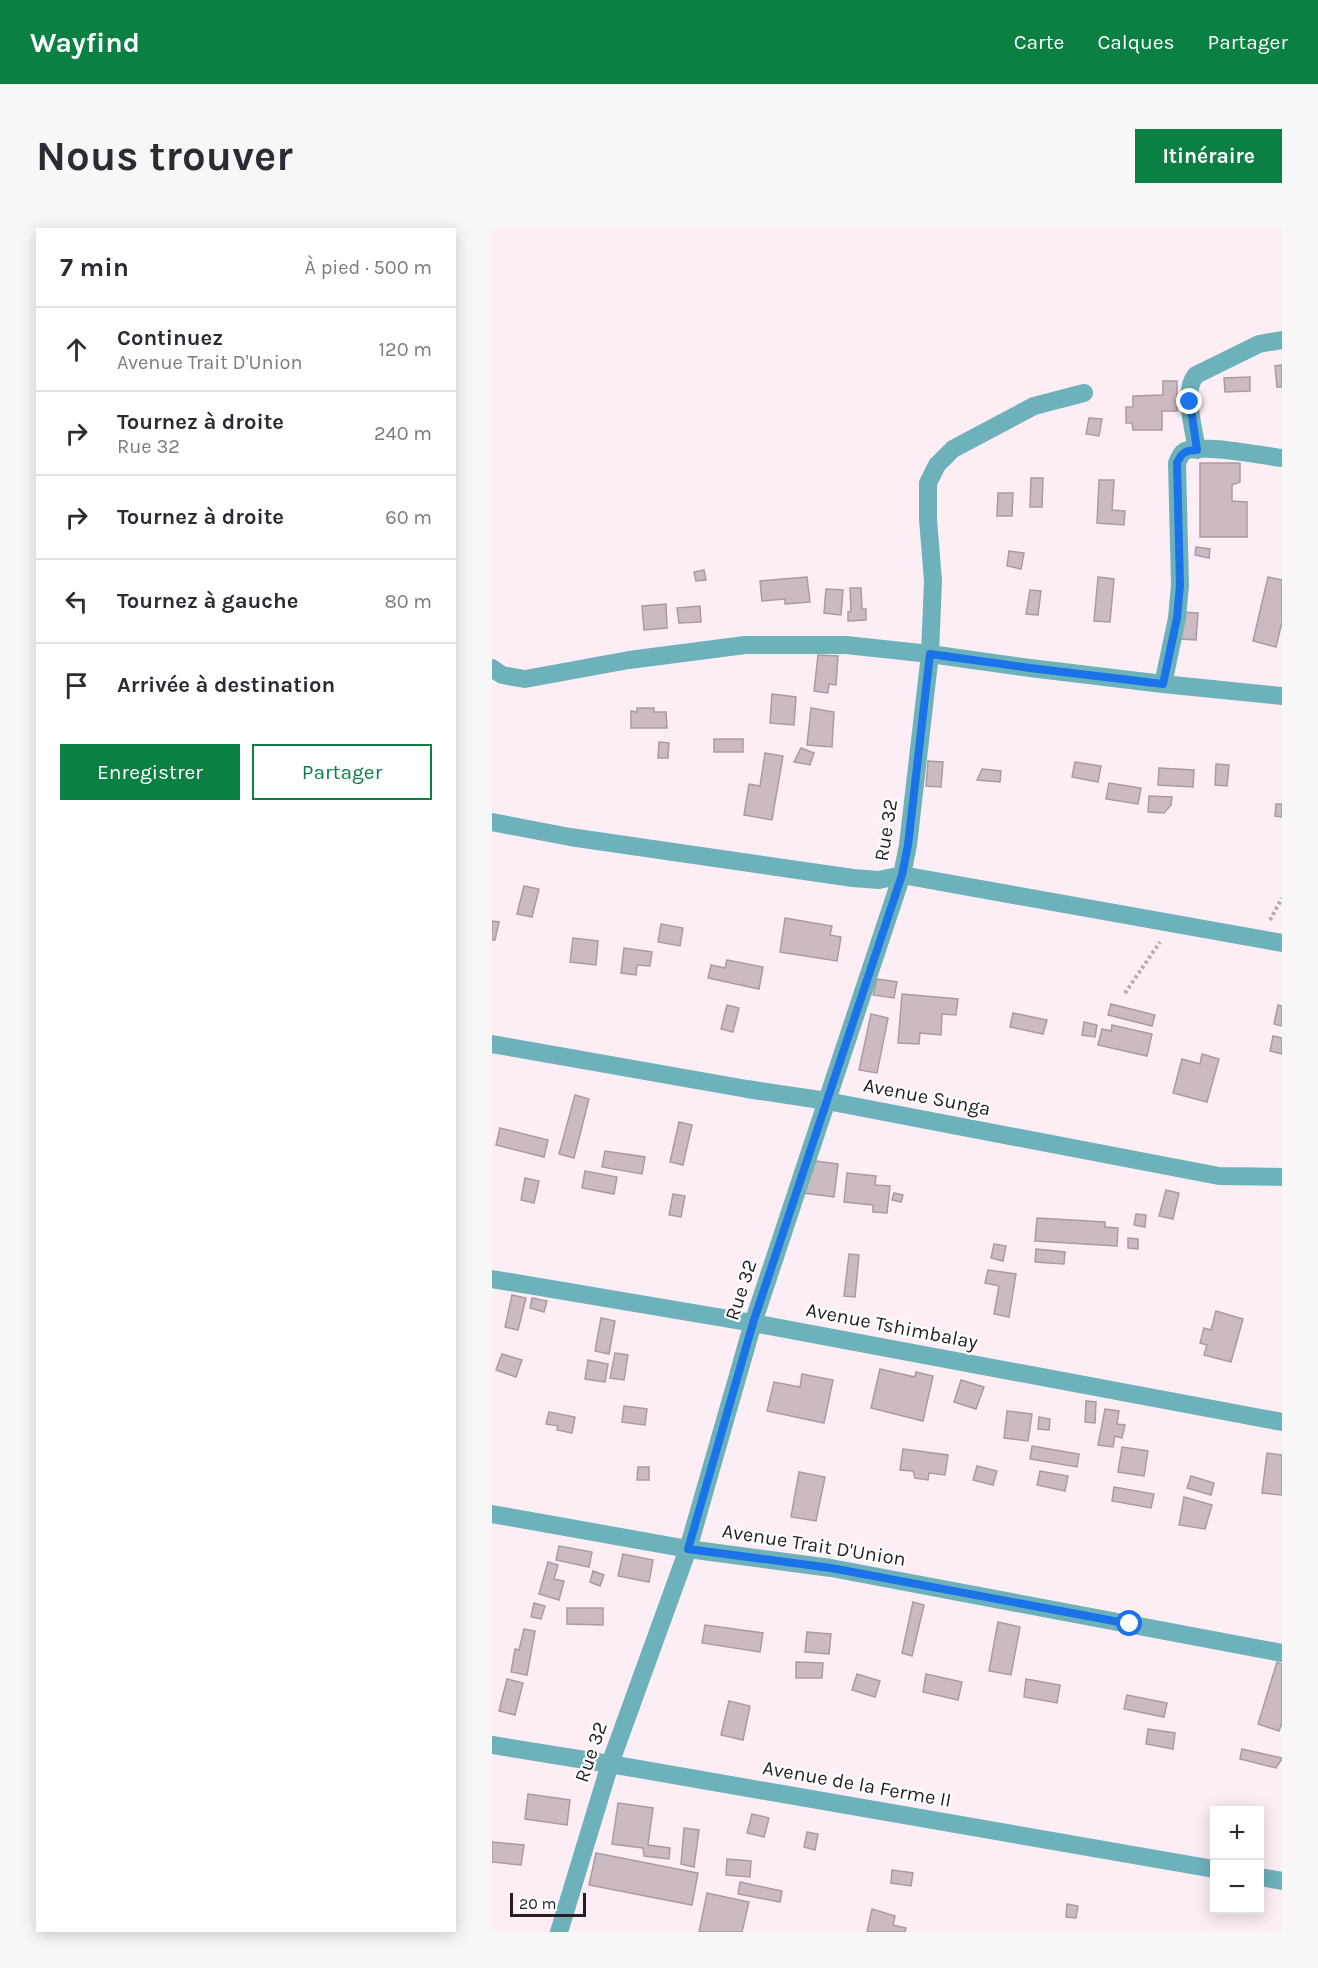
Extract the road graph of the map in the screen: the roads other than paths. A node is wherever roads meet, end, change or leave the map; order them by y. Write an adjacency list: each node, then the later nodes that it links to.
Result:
1 (1282, 340): 3 (street)
2 (1084, 393): 5 (street, Rue 32)
3 (1197, 450): 4 (street); 7 (street)
4 (1282, 458)
5 (930, 654): 6 (street); 7 (street); 10 (street, Rue 32)
6 (492, 668)
7 (1163, 684): 8 (street)
8 (1282, 696)
9 (492, 822): 10 (street)
10 (902, 875): 11 (street); 13 (street, Rue 32)
11 (1282, 943)
12 (492, 1044): 13 (street, Avenue Sunga)
13 (827, 1101): 14 (street, Avenue Sunga); 16 (street, Rue 32)
14 (1282, 1177)
15 (492, 1279): 16 (street, Avenue Tshimbalay)
16 (753, 1323): 17 (street, Avenue Tshimbalay); 19 (street, Rue 32)
17 (1282, 1422)
18 (492, 1514): 19 (street, Avenue Trait D'Union)
19 (688, 1549): 20 (street, Avenue Trait D'Union); 22 (street, Rue 32)
20 (1282, 1653)
21 (492, 1745): 22 (street, Avenue de la Ferme II)
22 (610, 1764): 23 (street, Avenue de la Ferme II); 26 (street, Rue 32)
23 (1210, 1868)
24 (1264, 1878): 25 (street)
25 (1282, 1881)
26 (559, 1932)

